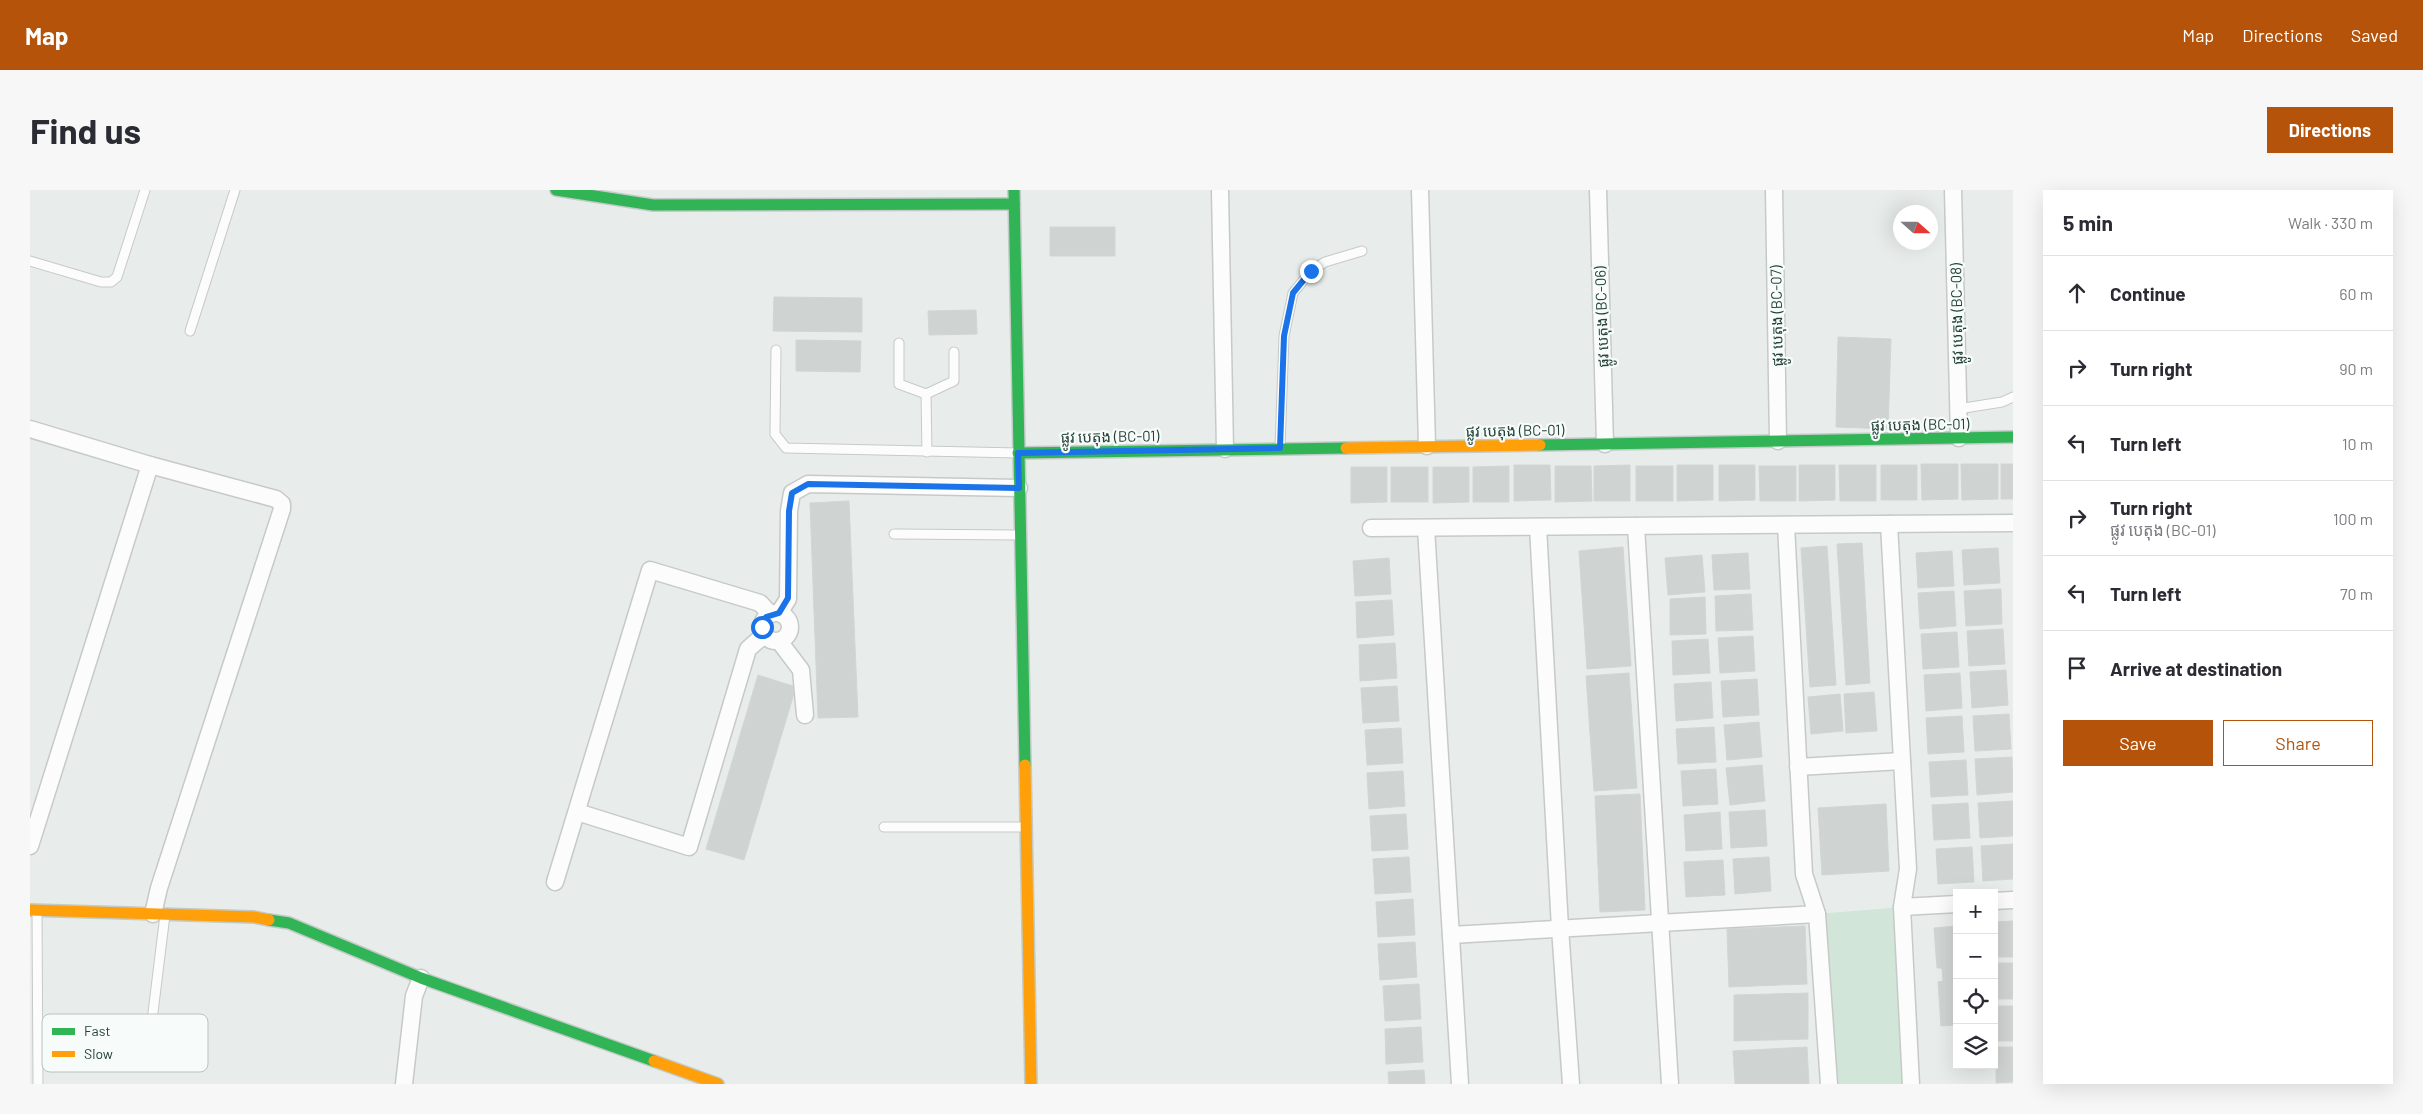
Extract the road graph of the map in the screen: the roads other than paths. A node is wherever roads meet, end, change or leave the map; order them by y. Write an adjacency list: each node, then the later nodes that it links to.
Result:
1 (145, 190): 12 (lane)
2 (235, 190): 13 (lane)
3 (556, 190): 10 (street)
4 (1014, 190): 10 (street)
5 (1220, 190): 27 (street)
6 (1420, 190): 25 (street)
7 (1598, 190): 24 (street, ផ្លូវ បេតុង (BC-06))
8 (1774, 190): 23 (street, ផ្លូវ បេតុង (BC-07))
9 (1953, 190): 19 (street, ផ្លូវ បេតុង (BC-08))
10 (1014, 204): 29 (street)
11 (1362, 251): 26 (lane)
12 (30, 261)
13 (190, 331)
14 (899, 343): 17 (lane)
15 (776, 350): 28 (lane)
16 (954, 352): 17 (lane)
17 (926, 394): 28 (lane)
18 (2013, 397): 19 (lane)
19 (1958, 409): 22 (street, ផ្លូវ បេតុង (BC-08))
20 (30, 429): 30 (street)
21 (2013, 437): 22 (street, ផ្លូវ បេតុង (BC-01))
22 (1959, 438): 23 (street, ផ្លូវ បេតុង (BC-01))
23 (1778, 441): 24 (street, ផ្លូវ បេតុង (BC-01))
24 (1605, 444): 25 (street, ផ្លូវ បេតុង (BC-01))
25 (1426, 446): 26 (street, ផ្លូវ បេតុង (BC-01))
26 (1280, 448): 27 (street, ផ្លូវ បេតុង (BC-01))
27 (1225, 450): 29 (street, ផ្លូវ បេតុង (BC-01))
28 (927, 452): 29 (lane)
29 (1018, 453): 31 (street)
30 (150, 465): 49 (street); 56 (street)
31 (1019, 488): 40 (street); 41 (street)
32 (2013, 523): 33 (street)
33 (1889, 524): 34 (street); 44 (street)
34 (1786, 525): 35 (street); 45 (street)
35 (1636, 526): 36 (street); 58 (street)
36 (1538, 527): 38 (street); 59 (street)
37 (1371, 528): 38 (street)
38 (1426, 528): 60 (street)
39 (894, 534): 40 (lane)
40 (1020, 534): 48 (street)
41 (775, 613): 42 (street); 42 (street); 46 (street)
42 (771, 638): 43 (street); 46 (street)
43 (805, 715)
44 (1902, 761): 45 (street); 54 (street)
45 (1798, 767): 57 (street)
46 (577, 812): 50 (street)
47 (884, 827): 48 (lane)
48 (1026, 827): 66 (street)
49 (30, 846)
50 (555, 882)
51 (2013, 900): 52 (street)
52 (1998, 901)
53 (1953, 904): 54 (street)
54 (1902, 908): 71 (street)
55 (34, 910): 56 (street); 63 (lane)
56 (159, 913): 61 (street); 62 (lane)
57 (1818, 914): 58 (street); 70 (street)
58 (1659, 922): 59 (street); 69 (street)
59 (1560, 928): 60 (street); 68 (street)
60 (1451, 935): 67 (street)
61 (421, 978): 64 (street); 65 (street)
62 (151, 1014)
63 (38, 1084)
64 (404, 1084)
65 (718, 1084)
66 (1031, 1084)
67 (1460, 1084)
68 (1570, 1084)
69 (1670, 1084)
70 (1829, 1084)
71 (1910, 1084)

